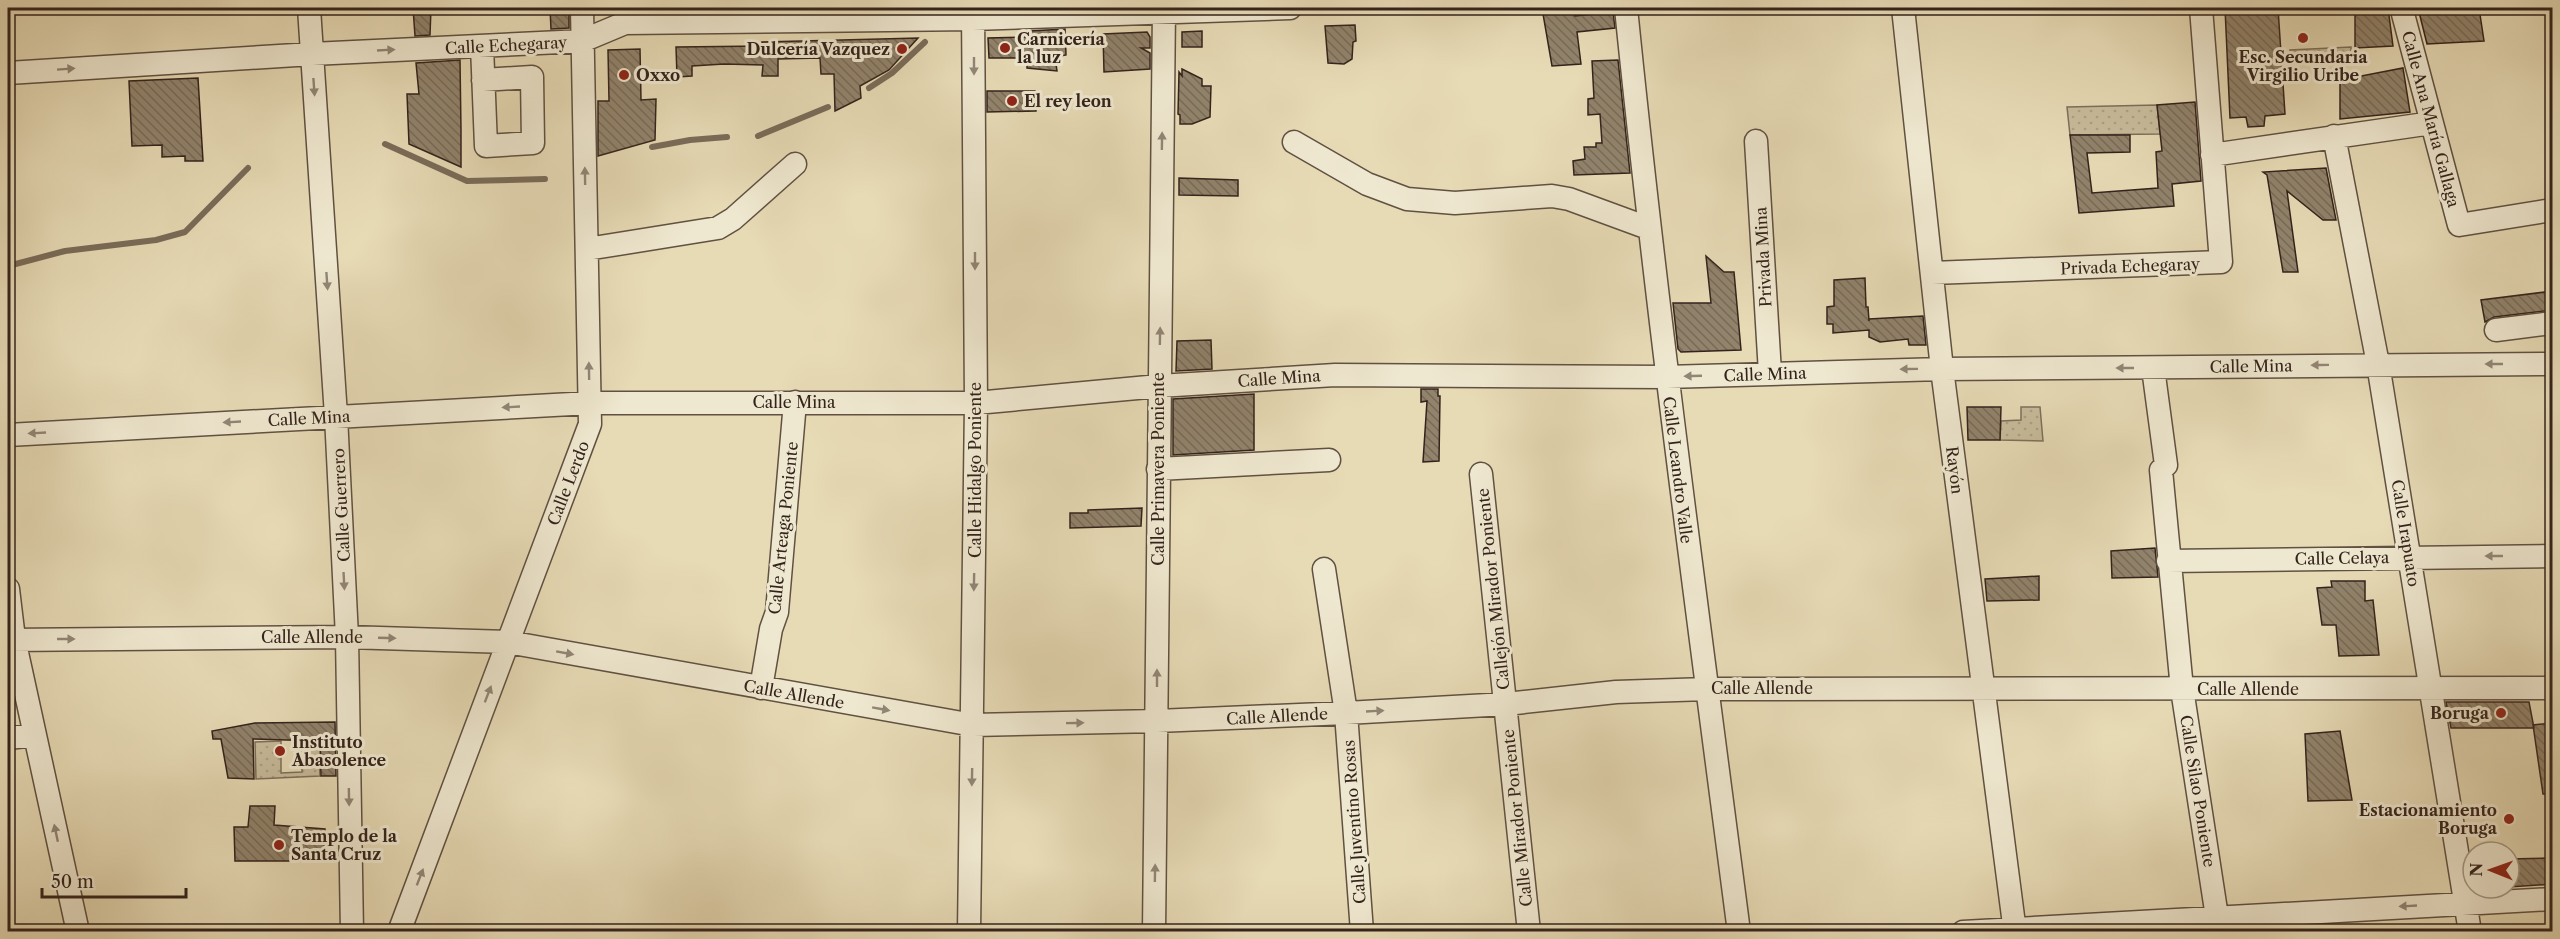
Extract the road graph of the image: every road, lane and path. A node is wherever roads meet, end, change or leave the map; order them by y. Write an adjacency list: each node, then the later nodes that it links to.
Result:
1 (309, 8): 14 (street, Calle Guerrero)
2 (582, 8): 12 (street, Calle Lerdo)
3 (1290, 8): 7 (street, Calle Echegaray)
4 (1626, 8): 24 (street, Calle Leandro Valle)
5 (1903, 8): 26 (street, Rayón)
6 (2201, 8): 21 (street, Privada Echegaray)
7 (1164, 10): 8 (street, Calle Echegaray); 35 (street, Calle Primavera Poniente, one-way to 7)
8 (973, 13): 10 (street, Calle Echegaray); 37 (street, Calle Hidalgo Poniente, one-way to 37)
9 (682, 14): 10 (street, Calle Echegaray); 12 (street, Calle Echegaray)
10 (850, 14)
11 (2403, 14): 17 (street, Calle Ana María Gallaga)
12 (582, 41): 13 (street, Calle Echegaray); 25 (street, Calle Lerdo, one-way to 12)
13 (482, 46): 14 (street, Calle Echegaray, one-way to 13); 16 (street)
14 (312, 54): 15 (street, Calle Echegaray, one-way to 14); 39 (street, Calle Guerrero, one-way to 39)
15 (8, 73)
16 (483, 80)
17 (2432, 123): 18 (street); 23 (street, Calle Ana María Gallaga)
18 (2334, 136): 21 (street); 30 (street, Calle Irapuato)
19 (1756, 141): 33 (street, Privada Mina)
20 (1294, 142): 24 (street)
21 (2212, 154): 26 (street, Privada Echegaray)
22 (795, 164): 25 (street)
23 (2553, 210)
24 (1648, 228): 34 (street, Calle Leandro Valle)
25 (587, 249): 38 (street, Calle Lerdo, one-way to 25)
26 (1932, 273): 32 (street, Rayón)
27 (2553, 323): 28 (street)
28 (2496, 330)
29 (2553, 363): 30 (street, Calle Mina, one-way to 30)
30 (2378, 364): 31 (street, Calle Mina, one-way to 31); 45 (street, Calle Irapuato)
31 (2153, 368): 32 (street, Calle Mina, one-way to 32); 46 (street, Calle Silao Poniente)
32 (1942, 369): 33 (street, Calle Mina, one-way to 33); 53 (street, Rayón)
33 (1770, 373): 34 (street, Calle Mina, one-way to 34)
34 (1666, 377): 35 (street, Calle Mina); 55 (street, Calle Leandro Valle)
35 (1159, 386): 37 (street, Calle Mina); 42 (street, Calle Primavera Poniente)
36 (795, 402): 37 (street, Calle Mina); 38 (street, Calle Mina); 52 (street, Calle Arteaga Poniente)
37 (976, 403): 61 (street, Calle Hidalgo Poniente, one-way to 61)
38 (590, 404): 39 (street, Calle Mina, one-way to 39); 51 (street, Calle Lerdo)
39 (336, 416): 40 (street, Calle Mina, one-way to 40); 49 (street, Calle Guerrero, one-way to 49)
40 (8, 435)
41 (1329, 460): 42 (street)
42 (1158, 469): 60 (street, Calle Primavera Poniente, one-way to 42)
43 (1481, 474): 58 (street, Callejón Mirador Poniente)
44 (2553, 556): 45 (street, Calle Celaya, one-way to 45)
45 (2410, 557): 46 (street, Calle Celaya); 57 (street, Calle Irapuato)
46 (2168, 561): 56 (street, Calle Silao Poniente)
47 (1323, 570): 59 (street, Calle Juventino Rosas)
48 (8, 589): 50 (street)
49 (347, 637): 50 (street, Calle Allende, one-way to 49); 51 (street, Calle Allende, one-way to 51); 69 (street, Calle Guerrero, one-way to 69)
50 (11, 640): 62 (street)
51 (508, 642): 52 (street, Calle Allende, one-way to 52); 70 (street, Calle Lerdo, one-way to 51)
52 (761, 688): 61 (street, Calle Allende, one-way to 61)
53 (1982, 688): 55 (street, Calle Allende); 56 (street, Calle Allende); 67 (street, Rayón)
54 (2553, 688): 57 (street, Calle Allende)
55 (1707, 689): 58 (street, Calle Allende); 75 (street, Calle Leandro Valle)
56 (2182, 689): 57 (street, Calle Allende); 66 (street, Calle Silao Poniente)
57 (2430, 689): 65 (street, Calle Irapuato)
58 (1506, 704): 59 (street, Calle Allende, one-way to 58); 74 (street, Calle Mirador Poniente)
59 (1346, 712): 60 (street, Calle Allende); 73 (street, Calle Juventino Rosas)
60 (1157, 721): 61 (street, Calle Allende, one-way to 60); 72 (street, Calle Primavera Poniente, one-way to 60)
61 (973, 725): 71 (street, Calle Hidalgo Poniente, one-way to 71)
62 (35, 735): 63 (street); 68 (street, one-way to 62)
63 (8, 738)
64 (2553, 899): 65 (street)
65 (2466, 903): 66 (street, one-way to 66); 77 (street, Calle Irapuato)
66 (2218, 924): 67 (street)
67 (2015, 930): 76 (street)
68 (78, 932)
69 (352, 932)
70 (399, 932)
71 (969, 932)
72 (1154, 932)
73 (1362, 932)
74 (1529, 932)
75 (1739, 932)
76 (1963, 932)
77 (2470, 932)

